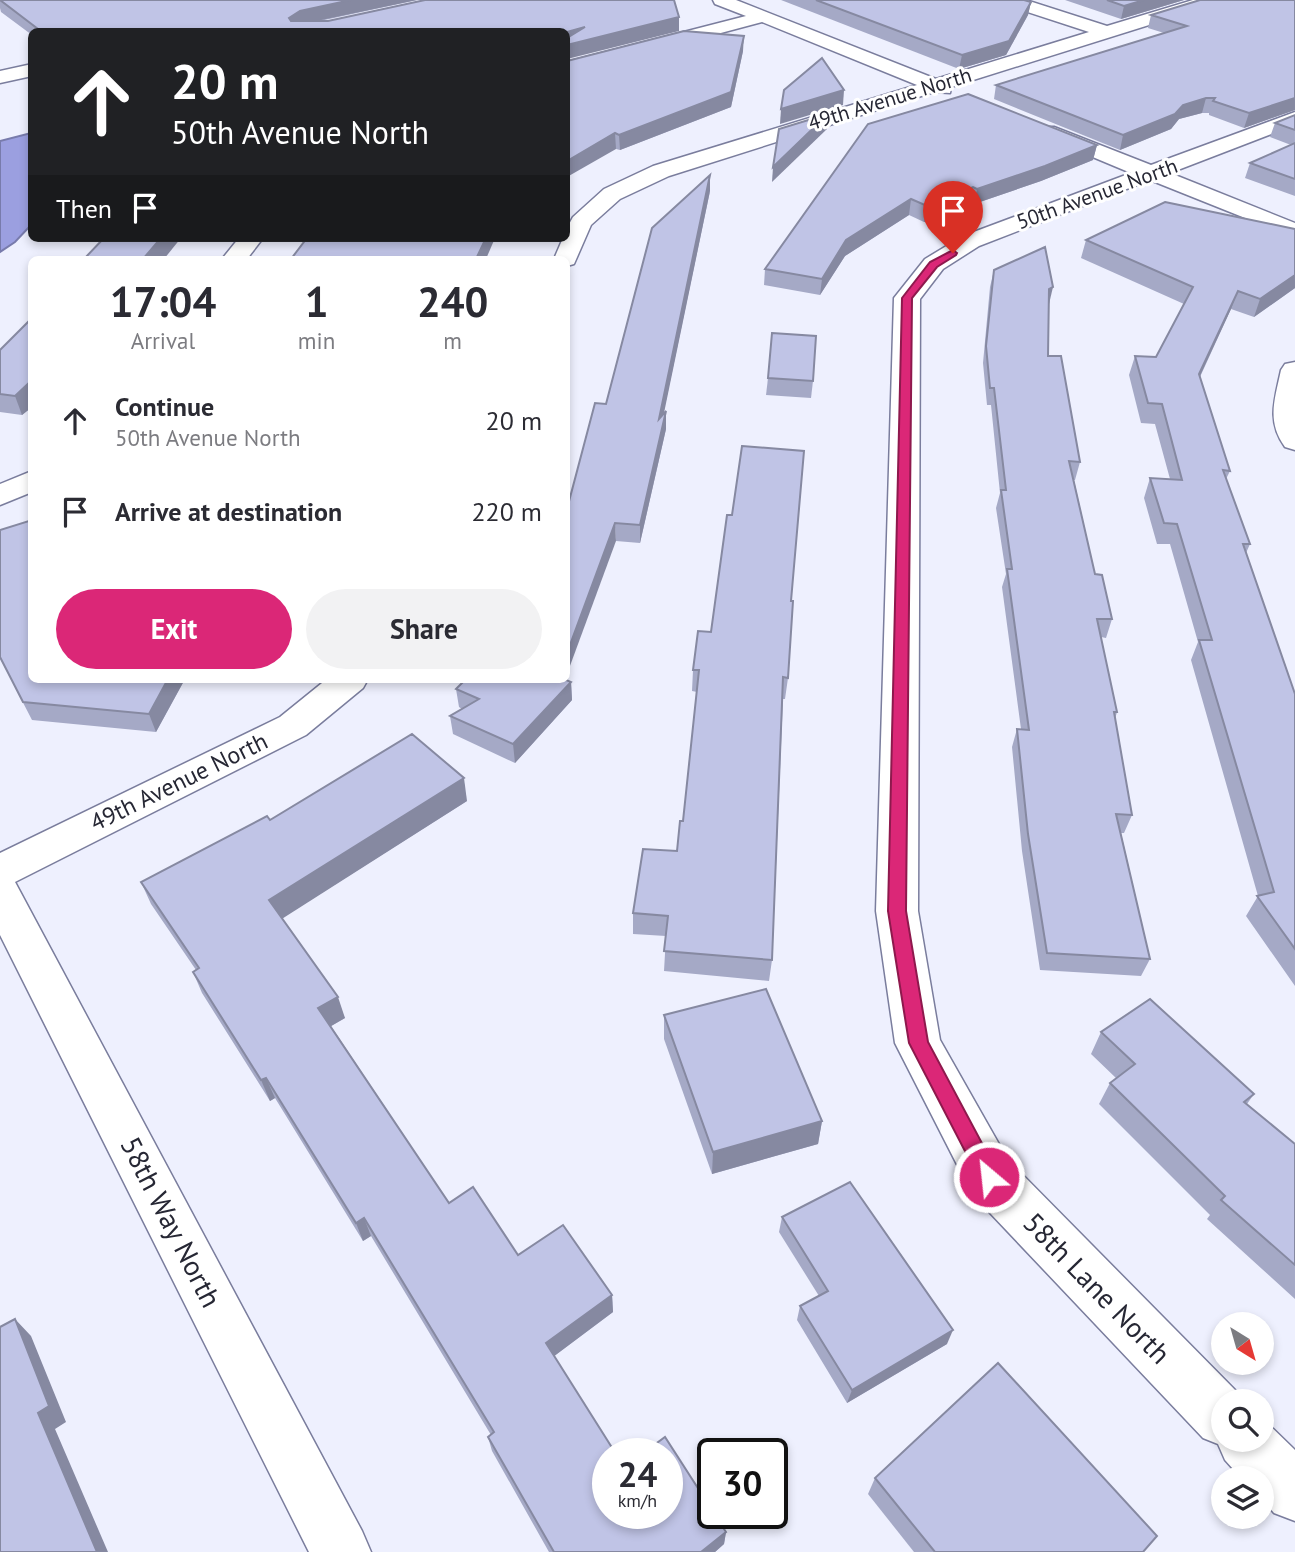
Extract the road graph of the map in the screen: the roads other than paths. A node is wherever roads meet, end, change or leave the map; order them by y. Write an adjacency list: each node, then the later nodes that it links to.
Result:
1 (721, 0): 4 (street)
2 (1009, 0): 5 (street)
3 (1210, 0): 5 (street, 49th Avenue North)
4 (762, 17): 6 (street); 9 (street)
5 (1106, 32): 9 (street, 49th Avenue North)
6 (570, 67)
7 (28, 71): 8 (street)
8 (0, 77)
9 (933, 85): 10 (street); 17 (street, 49th Avenue North)
10 (959, 96)
11 (1295, 118): 13 (street, 50th Avenue North)
12 (1024, 122): 13 (street)
13 (1154, 174): 14 (street); 25 (street, 50th Avenue North)
14 (1295, 231)
15 (248, 242): 16 (street)
16 (236, 256)
17 (567, 256)
18 (1295, 370): 19 (street)
19 (1295, 441)
20 (28, 482): 21 (street)
21 (0, 496)
22 (345, 683): 23 (street, 49th Avenue North)
23 (0, 871)
24 (0, 893): 29 (street, 58th Way North)
25 (918, 1043): 26 (street, 58th Lane North)
26 (1211, 1406)
27 (1257, 1452): 28 (street)
28 (1295, 1492)
29 (341, 1552)

